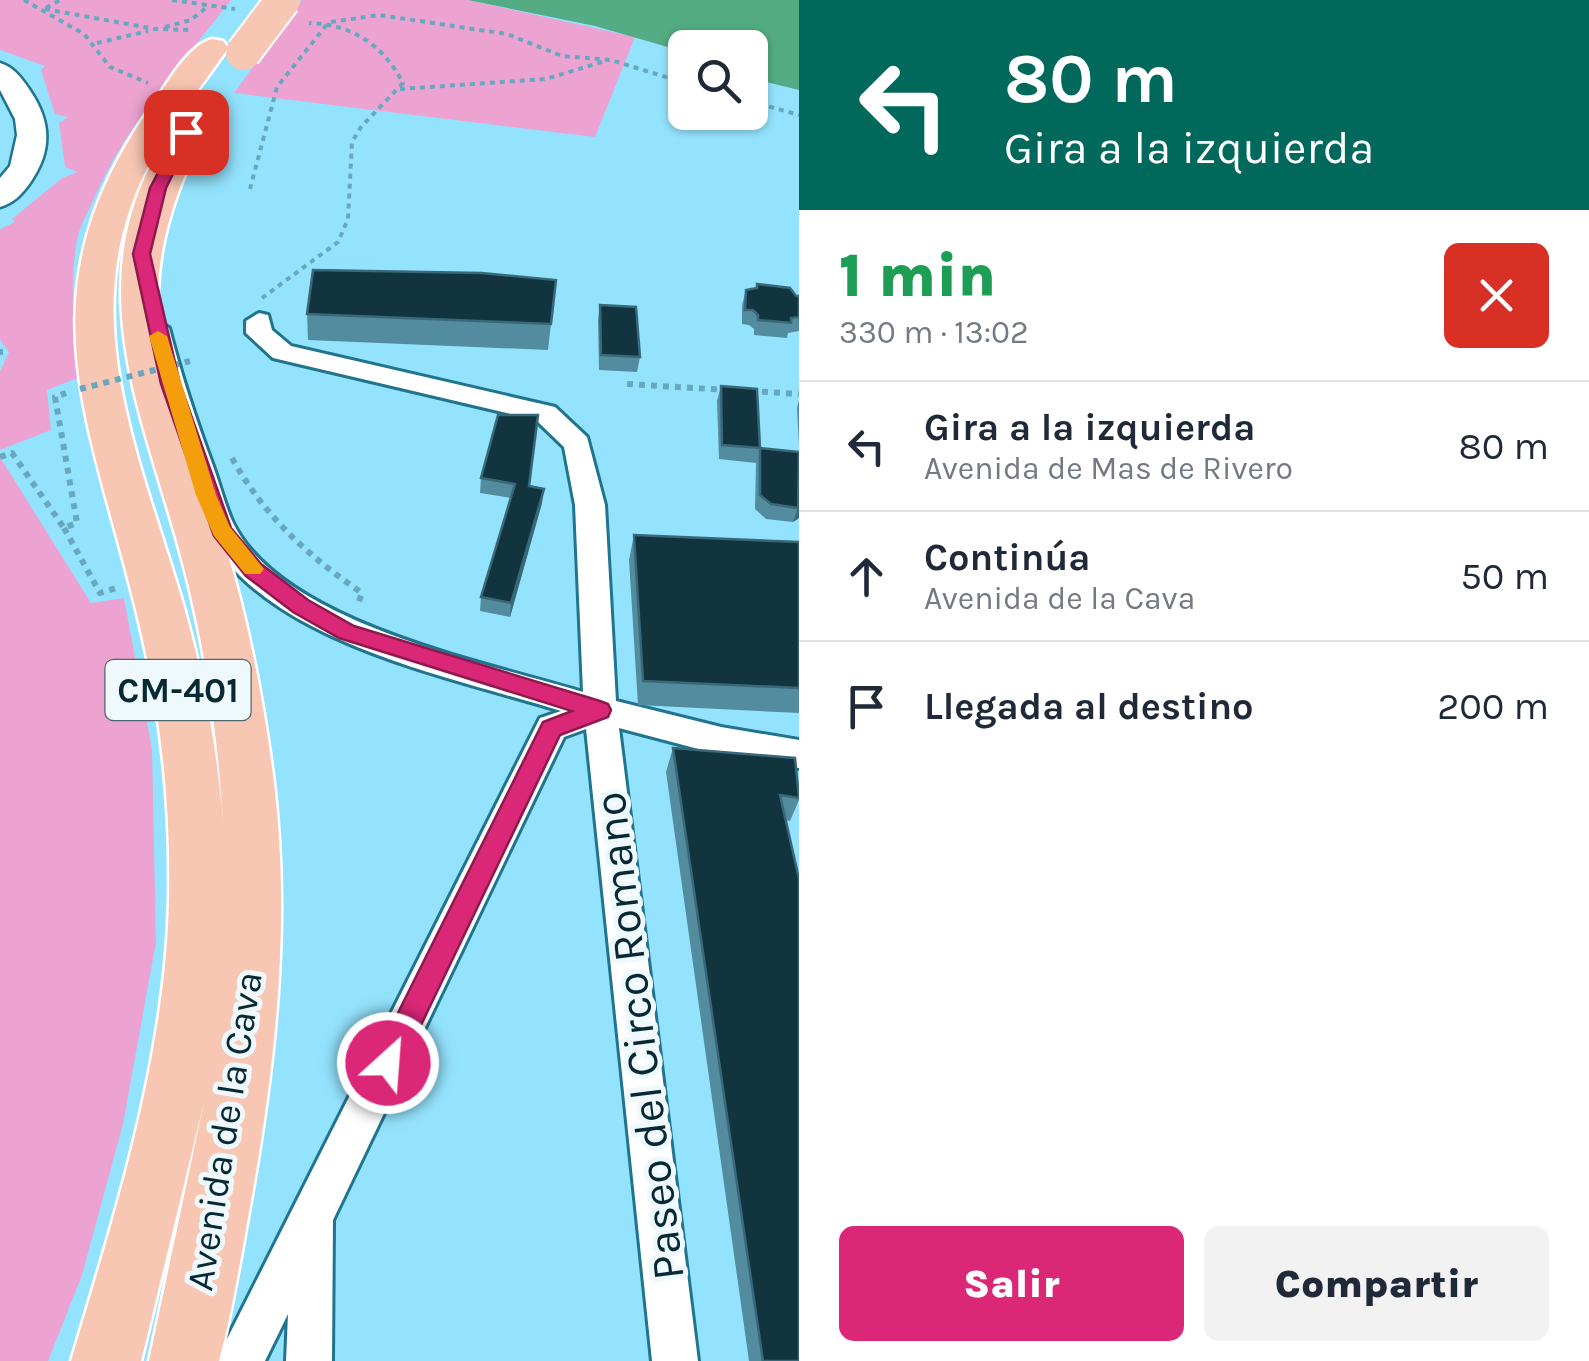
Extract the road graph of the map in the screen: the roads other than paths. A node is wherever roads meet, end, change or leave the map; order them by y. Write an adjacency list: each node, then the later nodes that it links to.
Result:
1 (294, 8): 2 (main road, Avenida de la Cava / CM-401, bridge)
2 (224, 25): 5 (main road, Avenida de la Cava / CM-401); 10 (main road, Avenida de la Cava / CM-401)
3 (0, 72): 4 (street)
4 (0, 198)
5 (142, 254): 7 (street, Avenida de la Cava); 11 (main road, Avenida de la Cava / CM-401)
6 (259, 320): 7 (street, Paseo del Circo Romano)
7 (600, 710): 8 (street, Avenida de la Cava); 9 (street); 14 (street, Paseo del Circo Romano)
8 (799, 754)
9 (315, 1212): 12 (street); 13 (street)
10 (106, 1361)
11 (184, 1361)
12 (238, 1361)
13 (309, 1361)
14 (675, 1361)

